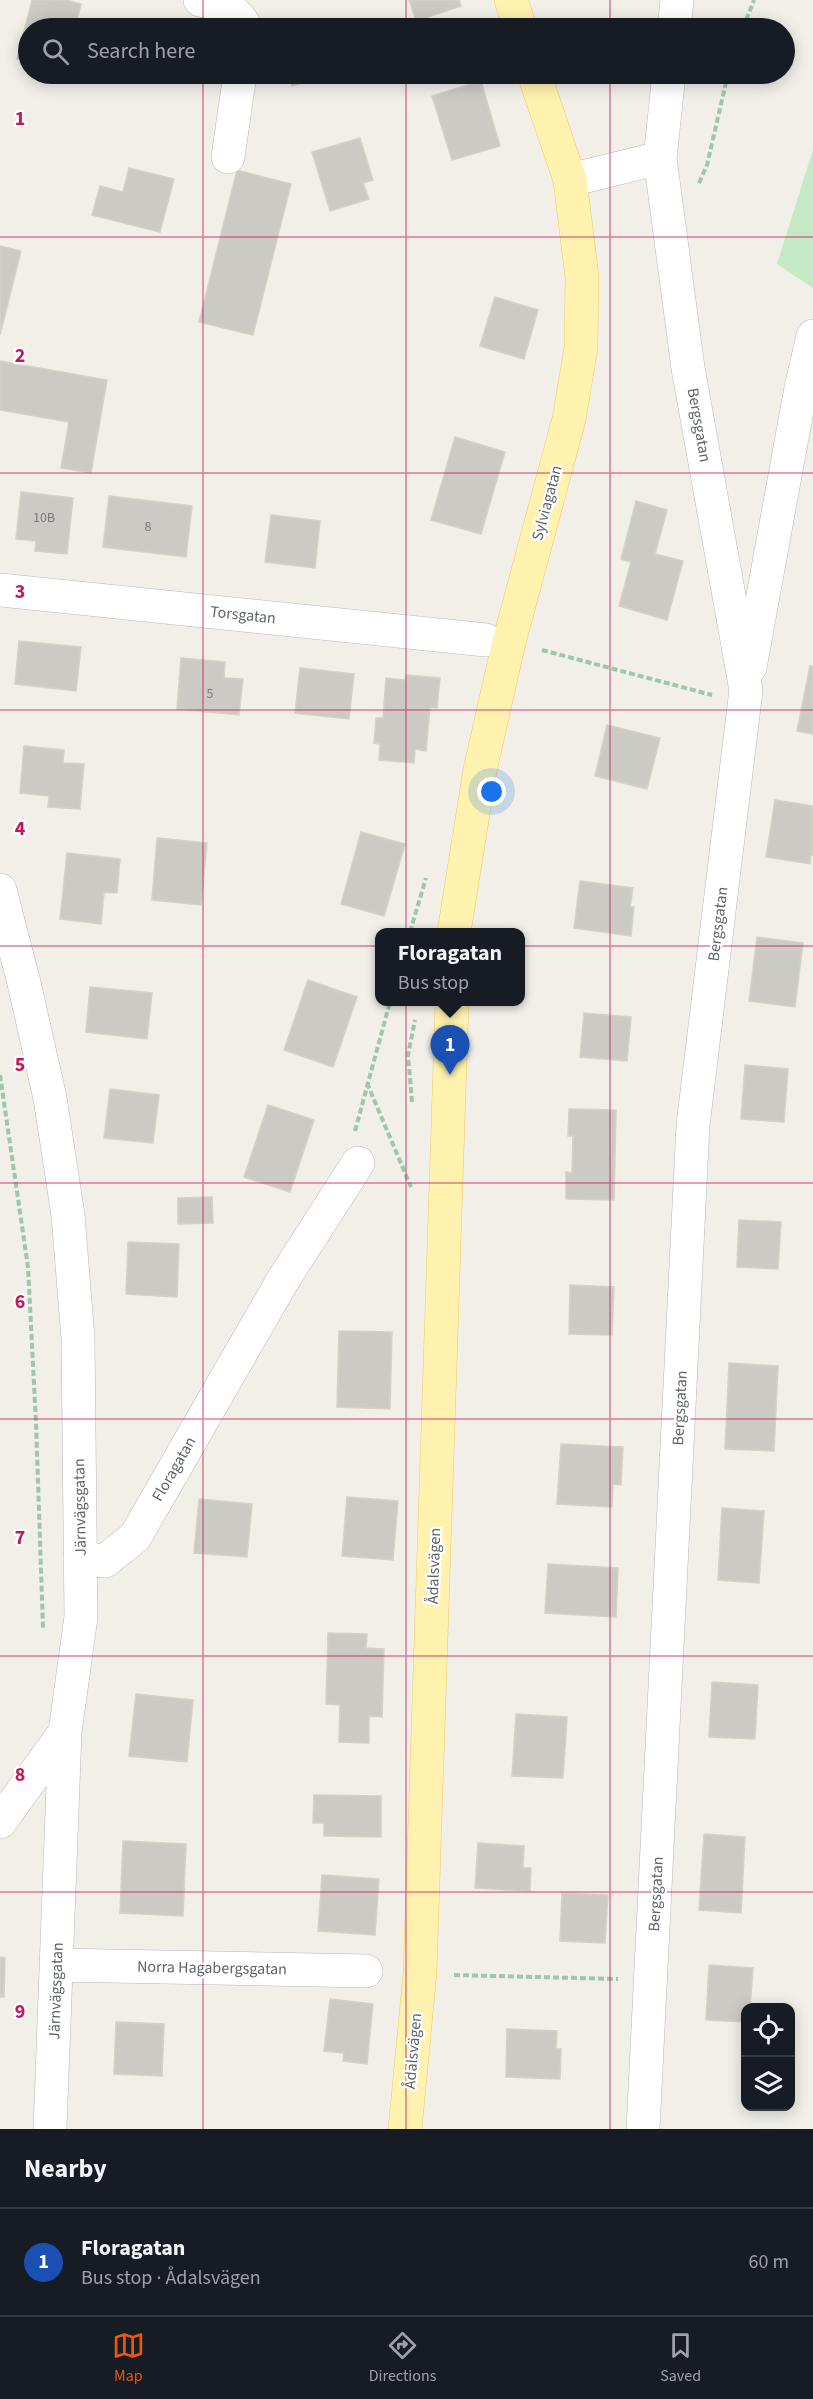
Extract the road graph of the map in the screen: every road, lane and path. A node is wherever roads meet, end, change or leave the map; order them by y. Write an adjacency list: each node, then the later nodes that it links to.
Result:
1 (201, 0): 5 (street)
2 (511, 0): 6 (main road)
3 (677, 0): 7 (street)
4 (754, 0): 8 (path)
5 (240, 18)
6 (517, 18)
7 (675, 18)
8 (747, 18)
9 (239, 84): 13 (street)
10 (537, 84): 15 (main road, Sylviagatan)
11 (668, 84): 14 (street, Bergsgatan)
12 (726, 84): 16 (path)
13 (228, 157)
14 (660, 158): 15 (street); 20 (street, Bergsgatan)
15 (570, 180): 19 (main road, Sylviagatan)
16 (695, 189)
17 (813, 336): 20 (street, Bergsgatan)
18 (0, 590): 19 (street, Torsgatan)
19 (497, 641): 20 (path); 22 (main road, Sylviagatan)
20 (746, 697): 39 (street, Bergsgatan)
21 (0, 890): 29 (street, Järnvägsgatan)
22 (455, 928)
23 (389, 1006): 26 (path)
24 (452, 1006): 38 (main road, Ådalsvägen)
25 (0, 1076): 30 (path)
26 (367, 1082): 27 (path); 28 (path)
27 (357, 1148): 29 (street, Floragatan)
28 (412, 1190)
29 (80, 1558): 31 (street, Järnvägsgatan)
30 (43, 1635)
31 (65, 1732): 32 (street); 33 (street, Järnvägsgatan)
32 (0, 1822)
33 (57, 1965): 34 (street, Norra Hagabergsgatan); 37 (street, Järnvägsgatan)
34 (366, 1971)
35 (446, 1974): 36 (path)
36 (627, 1979)
37 (50, 2129)
38 (405, 2129)
39 (643, 2129)

